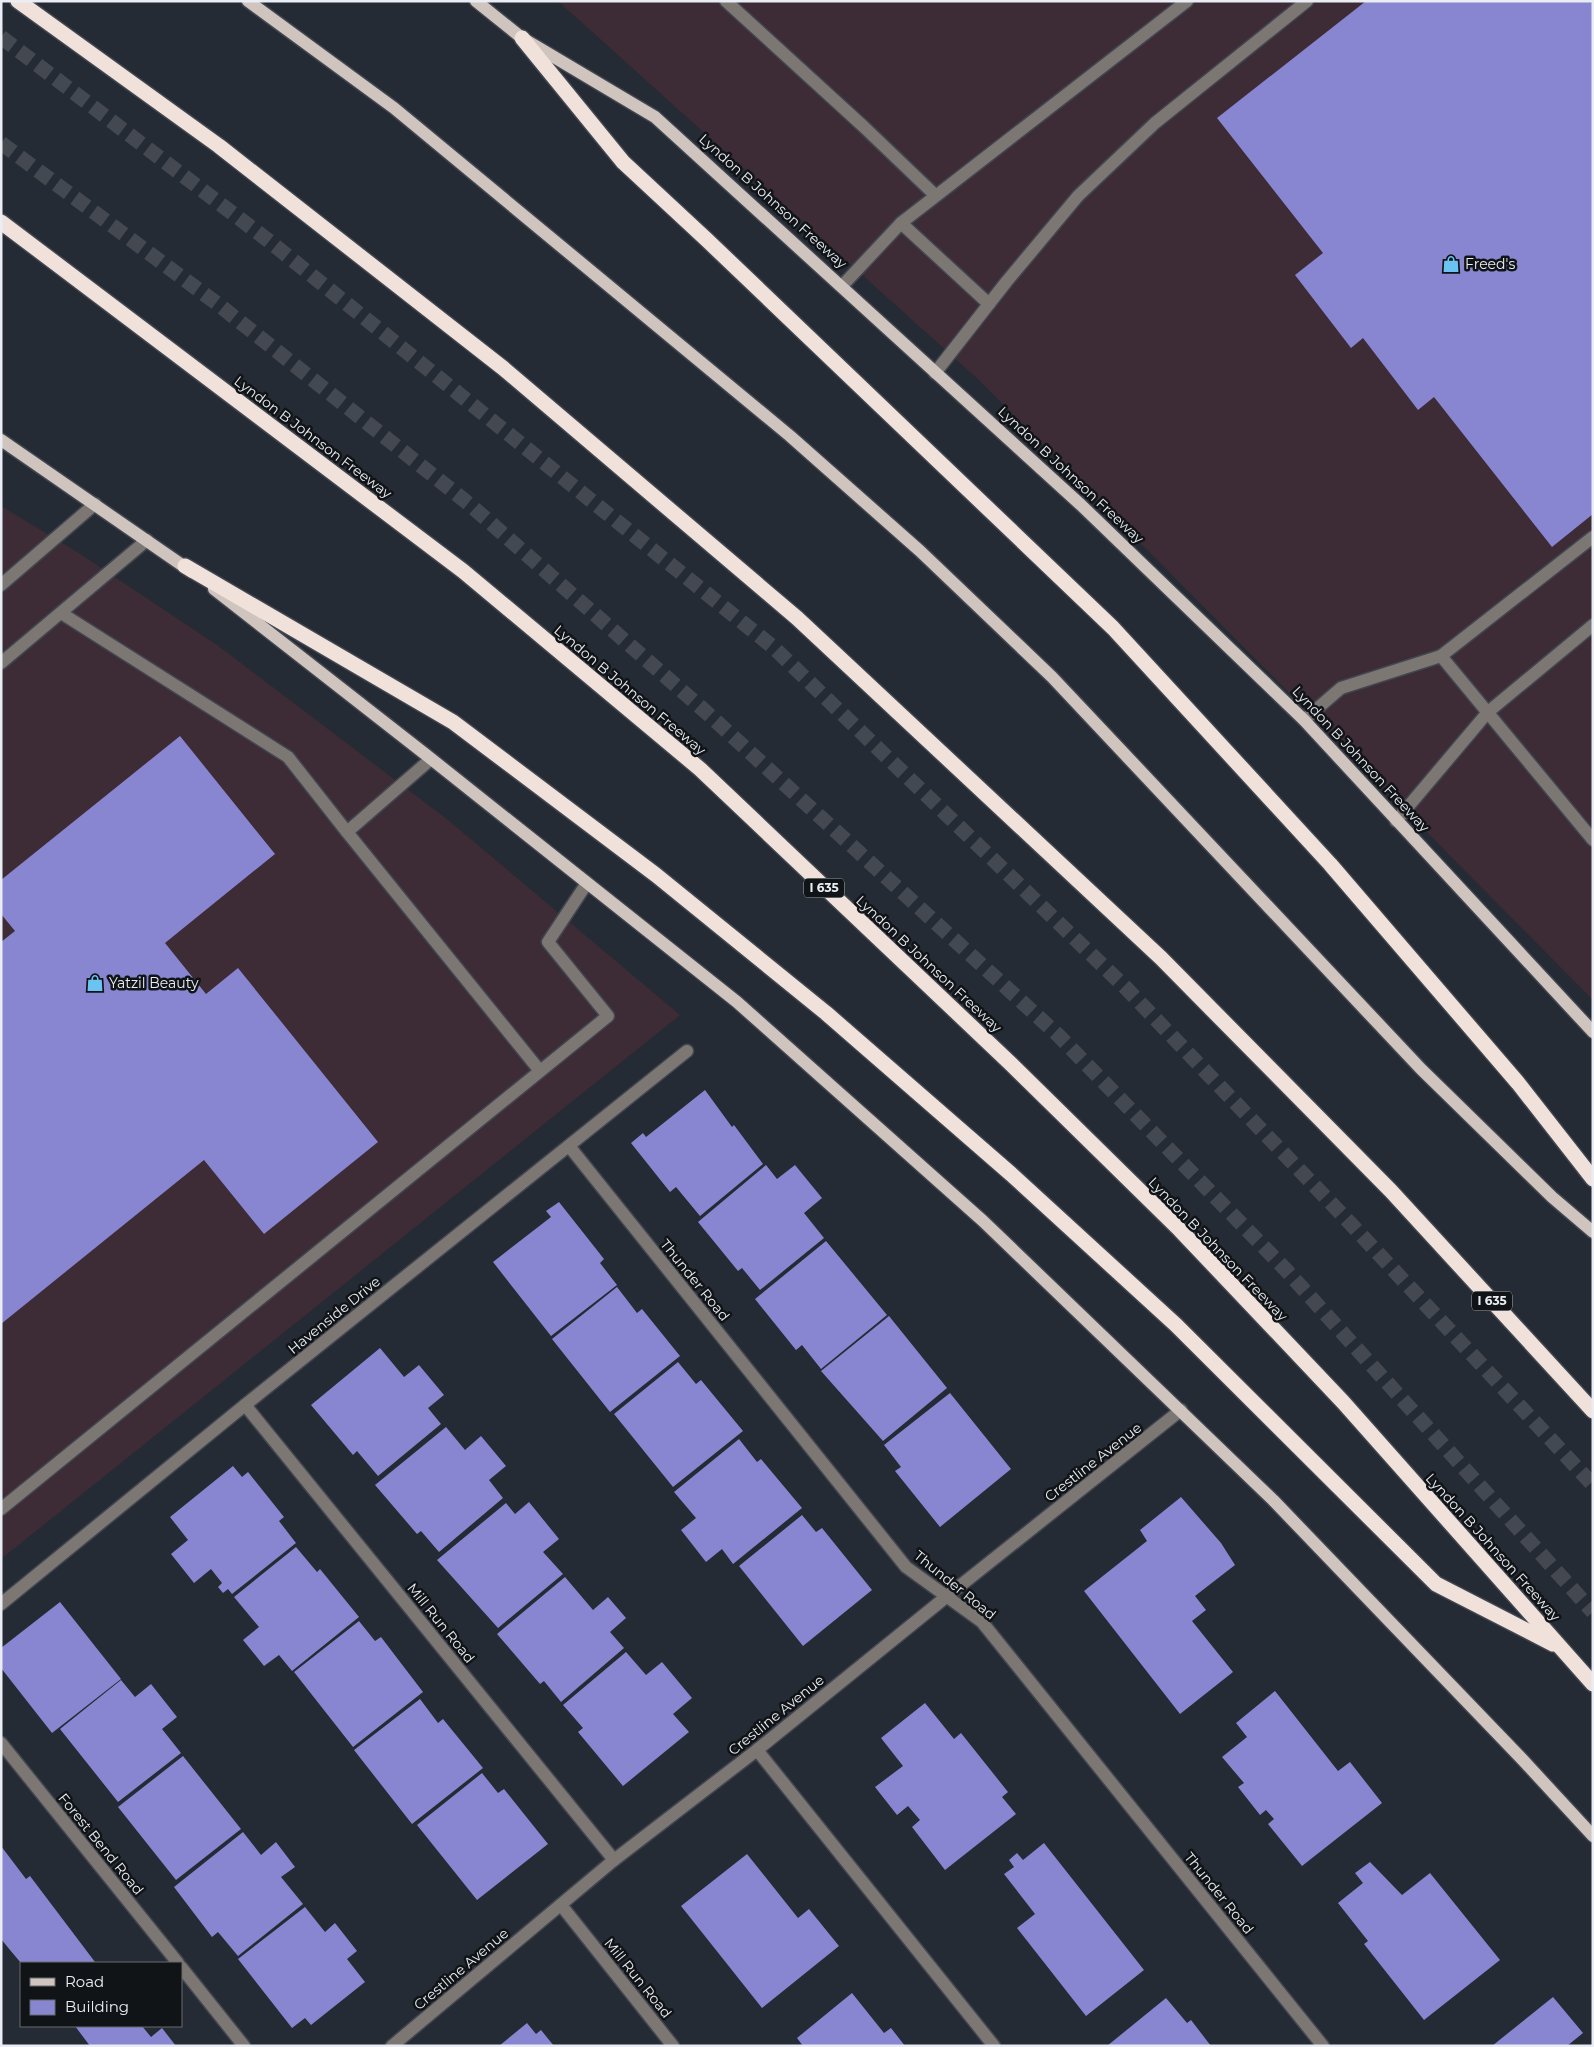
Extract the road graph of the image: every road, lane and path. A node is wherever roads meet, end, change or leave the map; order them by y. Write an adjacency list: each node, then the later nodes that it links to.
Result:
1 (248, 1): 36 (main road)
2 (476, 1): 7 (main road, Lyndon B Johnson Freeway)
3 (726, 1): 8 (street)
4 (1187, 1): 8 (street)
5 (1307, 1): 12 (street)
6 (21, 3): 39 (highway, I 635)
7 (522, 38): 11 (main road, Lyndon B Johnson Freeway); 35 (highway)
8 (935, 196): 10 (street)
9 (1, 222): 43 (highway, Lyndon B Johnson Freeway / I 635)
10 (901, 223): 11 (street); 12 (street)
11 (842, 286): 13 (main road, Lyndon B Johnson Freeway)
12 (989, 304): 13 (street)
13 (935, 373): 25 (main road, Lyndon B Johnson Freeway)
14 (1, 440): 15 (main road)
15 (95, 504): 17 (main road); 19 (street)
16 (1593, 538): 22 (street)
17 (147, 540): 18 (main road); 20 (street)
18 (185, 566): 26 (main road); 43 (highway)
19 (1, 585)
20 (61, 613): 23 (street); 28 (street)
21 (1593, 625): 24 (street)
22 (1442, 656): 24 (street); 25 (street)
23 (1, 663)
24 (1488, 712): 27 (street); 29 (street)
25 (1304, 720): 27 (main road, Lyndon B Johnson Freeway)
26 (431, 759): 28 (street); 30 (main road)
27 (1396, 821): 31 (main road, Lyndon B Johnson Freeway)
28 (347, 832): 33 (street)
29 (1593, 840)
30 (587, 883): 33 (street); 38 (main road)
31 (1593, 1032)
32 (687, 1051): 34 (street, Havenside Drive)
33 (540, 1071): 40 (street)
34 (569, 1146): 37 (street, Havenside Drive); 41 (street, Thunder Road)
35 (1593, 1179)
36 (1593, 1232)
37 (245, 1405): 42 (street, Havenside Drive); 48 (street, Mill Run Road)
38 (1181, 1410): 41 (street, Crestline Avenue); 47 (main road)
39 (1593, 1412)
40 (1, 1509)
41 (946, 1597): 46 (street, Crestline Avenue); 56 (street, Thunder Road)
42 (1, 1604)
43 (1561, 1648): 44 (highway, Lyndon B Johnson Freeway / I 635)
44 (1593, 1684)
45 (1, 1743): 50 (street, Forest Bend Road)
46 (757, 1750): 48 (street, Crestline Avenue); 55 (street)
47 (1593, 1836)
48 (614, 1860): 49 (street, Crestline Avenue)
49 (561, 1905): 53 (street, Crestline Avenue); 54 (street, Mill Run Road)
50 (177, 1962)
51 (182, 1968): 52 (street)
52 (244, 2046)
53 (392, 2046)
54 (674, 2046)
55 (994, 2046)
56 (1323, 2046)

